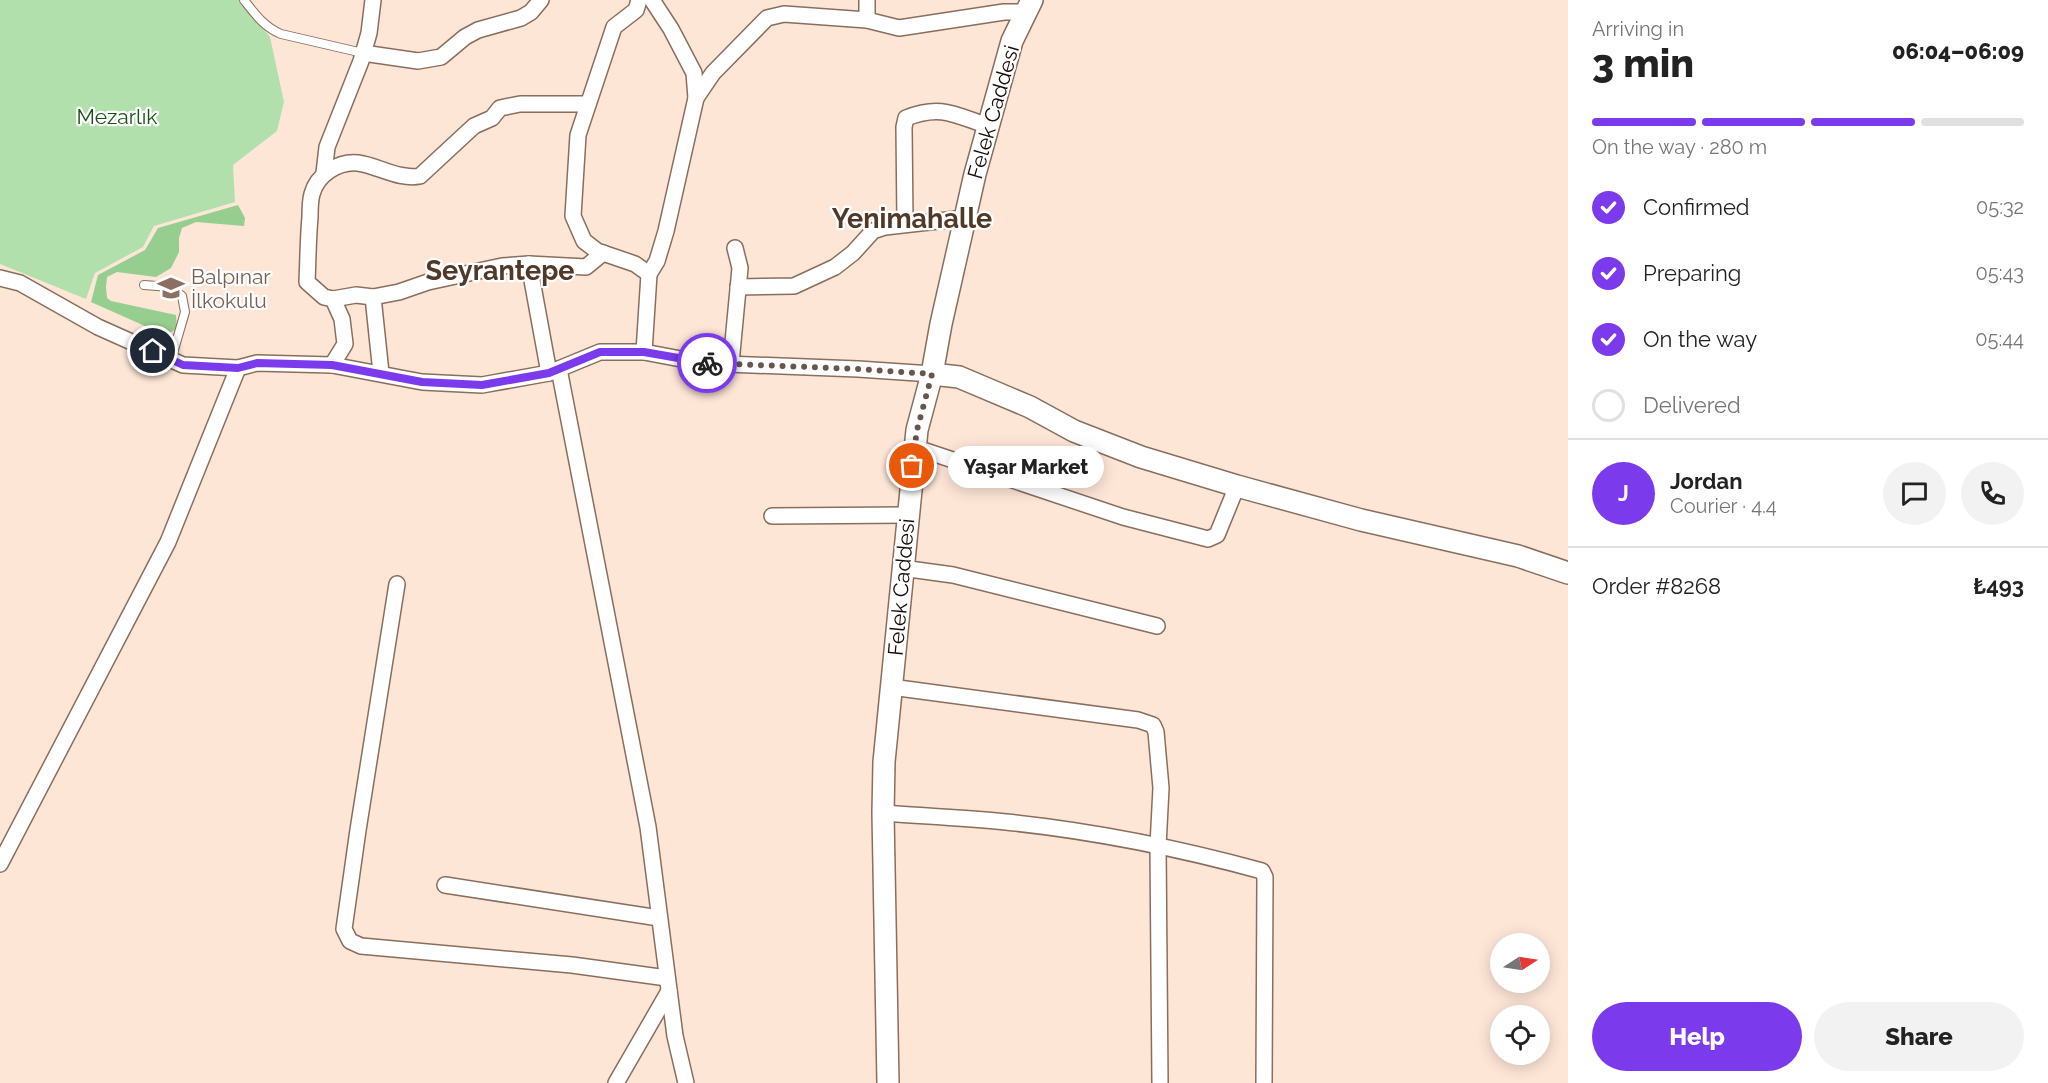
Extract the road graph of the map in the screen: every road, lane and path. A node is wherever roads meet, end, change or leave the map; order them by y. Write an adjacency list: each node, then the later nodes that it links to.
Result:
1 (243, 0): 9 (lane)
2 (373, 0): 9 (street)
3 (541, 0): 9 (street)
4 (639, 0): 11 (street)
5 (652, 0): 10 (street)
6 (867, 0): 8 (street)
7 (1029, 6): 8 (street); 12 (street, Felek Caddesi)
8 (867, 20): 10 (street)
9 (363, 52): 13 (street)
10 (696, 98): 19 (street)
11 (588, 104): 13 (street); 17 (street)
12 (988, 126): 14 (street, Felek Caddesi); 15 (street)
13 (324, 173): 24 (street)
14 (965, 218): 15 (street); 32 (street, Felek Caddesi)
15 (905, 223): 22 (street)
16 (735, 248): 22 (street)
17 (603, 253): 18 (street); 19 (street)
18 (528, 264): 23 (street); 30 (street)
19 (649, 274): 25 (street)
20 (0, 278): 26 (street)
21 (144, 285): 26 (lane)
22 (738, 288): 27 (street)
23 (373, 297): 24 (street); 31 (street)
24 (333, 298): 28 (street)
25 (644, 352): 27 (street); 30 (street)
26 (171, 360): 29 (street)
27 (730, 363): 32 (street)
28 (332, 365): 29 (street); 31 (street)
29 (238, 368): 44 (street)
30 (554, 371): 31 (street); 46 (street)
31 (381, 373)
32 (932, 374): 33 (street, Felek Caddesi); 34 (street)
33 (914, 447): 34 (street); 35 (street, Felek Caddesi)
34 (1237, 486): 38 (street)
35 (908, 515): 36 (street); 37 (street, Felek Caddesi)
36 (772, 516)
37 (902, 568): 40 (street); 41 (street, Felek Caddesi)
38 (1568, 573)
39 (397, 584): 47 (street)
40 (1157, 626)
41 (891, 687): 42 (street, Felek Caddesi); 43 (street)
42 (883, 813): 43 (street); 50 (street, Felek Caddesi)
43 (1158, 846): 51 (street); 52 (street)
44 (0, 864)
45 (445, 885): 46 (street)
46 (660, 918): 47 (street)
47 (668, 985): 48 (street); 49 (street)
48 (616, 1083)
49 (686, 1083)
50 (888, 1083)
51 (1160, 1083)
52 (1264, 1083)

